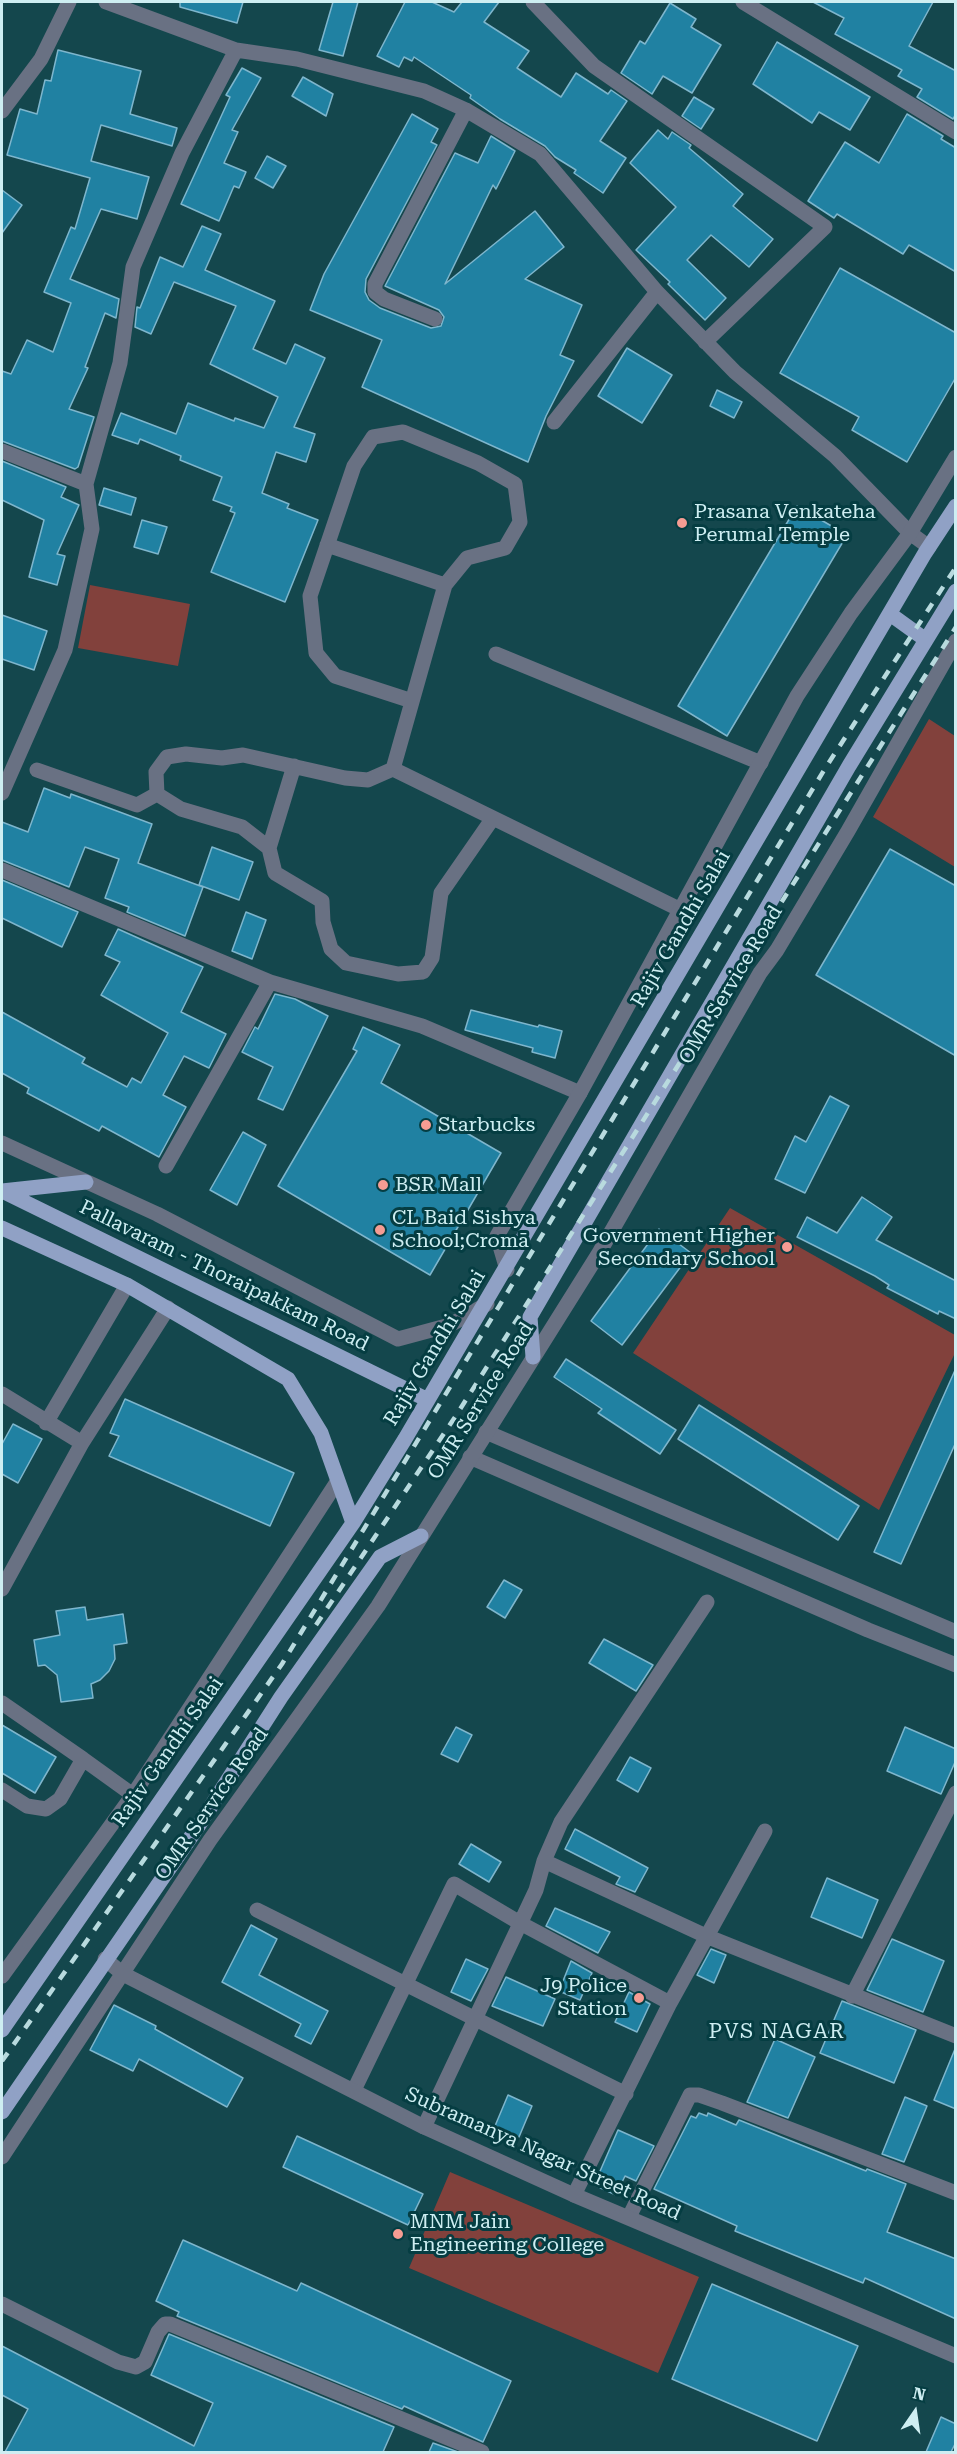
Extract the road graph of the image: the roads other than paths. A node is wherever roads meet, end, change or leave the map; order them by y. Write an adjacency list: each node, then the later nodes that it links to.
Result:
1 (69, 2): 7 (street)
2 (106, 2): 5 (street)
3 (533, 2): 11 (street)
4 (743, 2): 8 (street)
5 (236, 50): 6 (street); 15 (street)
6 (466, 110): 9 (street); 10 (street)
7 (2, 111)
8 (956, 132)
9 (657, 292): 11 (street); 12 (street)
10 (435, 319)
11 (705, 342): 17 (street)
12 (554, 422)
13 (2, 451): 15 (street)
14 (956, 457): 17 (street)
15 (86, 484): 31 (street)
16 (956, 506): 19 (main road, Rajiv Gandhi Salai)
17 (910, 533): 19 (street); 27 (street)
18 (327, 545): 20 (street); 20 (street); 26 (street)
19 (930, 547): 22 (main road, Rajiv Gandhi Salai)
20 (445, 585): 26 (street)
21 (956, 591): 23 (main road)
22 (890, 614): 23 (main road); 44 (main road, Rajiv Gandhi Salai)
23 (926, 640): 48 (main road)
24 (956, 641): 48 (street, OMR Service Road)
25 (496, 654): 27 (street)
26 (412, 701): 29 (street)
27 (761, 763): 36 (street)
28 (294, 766): 29 (street); 32 (street); 34 (street)
29 (393, 769): 33 (street)
30 (37, 770): 32 (street)
31 (2, 793)
32 (157, 794): 34 (street)
33 (493, 818): 34 (street); 36 (street)
34 (269, 848)
35 (2, 870): 37 (street)
36 (681, 910): 38 (street)
37 (270, 982): 38 (street); 40 (street)
38 (580, 1093): 44 (street)
39 (2, 1143): 41 (street)
40 (166, 1166)
41 (86, 1182): 42 (main road); 46 (street)
42 (2, 1191): 50 (main road, Pallavaram - Thoraipakkam Road)
43 (2, 1228): 45 (main road)
44 (507, 1270): 46 (main road, Rajiv Gandhi Salai)
45 (127, 1285): 47 (main road); 51 (street)
46 (487, 1304): 50 (main road, Rajiv Gandhi Salai)
47 (168, 1308): 53 (street); 55 (main road)
48 (533, 1357): 52 (street, OMR Service Road)
49 (2, 1394): 51 (street)
50 (429, 1400): 56 (main road, Rajiv Gandhi Salai)
51 (46, 1423): 53 (street)
52 (486, 1432): 54 (street, OMR Service Road); 60 (street)
53 (82, 1443): 58 (street)
54 (471, 1457): 57 (street, OMR Service Road); 61 (street)
55 (337, 1482): 56 (main road); 66 (street)
56 (353, 1522): 79 (main road, Rajiv Gandhi Salai)
57 (421, 1536): 72 (main road); 73 (street, OMR Service Road)
58 (2, 1589)
59 (707, 1602): 68 (street)
60 (956, 1632)
61 (956, 1665)
62 (2, 1703): 63 (street)
63 (83, 1759): 64 (street); 66 (street)
64 (2, 1790)
65 (956, 1793): 76 (street)
66 (133, 1795): 74 (street)
67 (765, 1831): 71 (street)
68 (544, 1861): 70 (street); 71 (street)
69 (257, 1910): 75 (street)
70 (520, 1923): 75 (street); 77 (street); 78 (street)
71 (706, 1936): 76 (street); 77 (street)
72 (105, 1959): 73 (street, Subramanya Nagar Street Road); 83 (main road)
73 (123, 1974): 81 (street, Subramanya Nagar Street Road); 85 (street, OMR Service Road)
74 (2, 1976)
75 (406, 1985): 78 (street); 81 (street)
76 (852, 1996): 80 (street)
77 (670, 2003): 82 (street)
78 (475, 2019): 82 (street); 84 (street)
79 (2, 2030)
80 (956, 2036)
81 (354, 2090): 84 (street, Subramanya Nagar Street Road)
82 (626, 2094): 87 (street)
83 (2, 2112)
84 (424, 2127): 87 (street, Subramanya Nagar Street Road)
85 (2, 2157)
86 (956, 2193): 88 (street)
87 (574, 2195): 88 (street, Subramanya Nagar Street Road)
88 (629, 2217): 90 (street, Subramanya Nagar Street Road)
89 (2, 2304): 91 (street)
90 (956, 2356)
91 (482, 2452)

